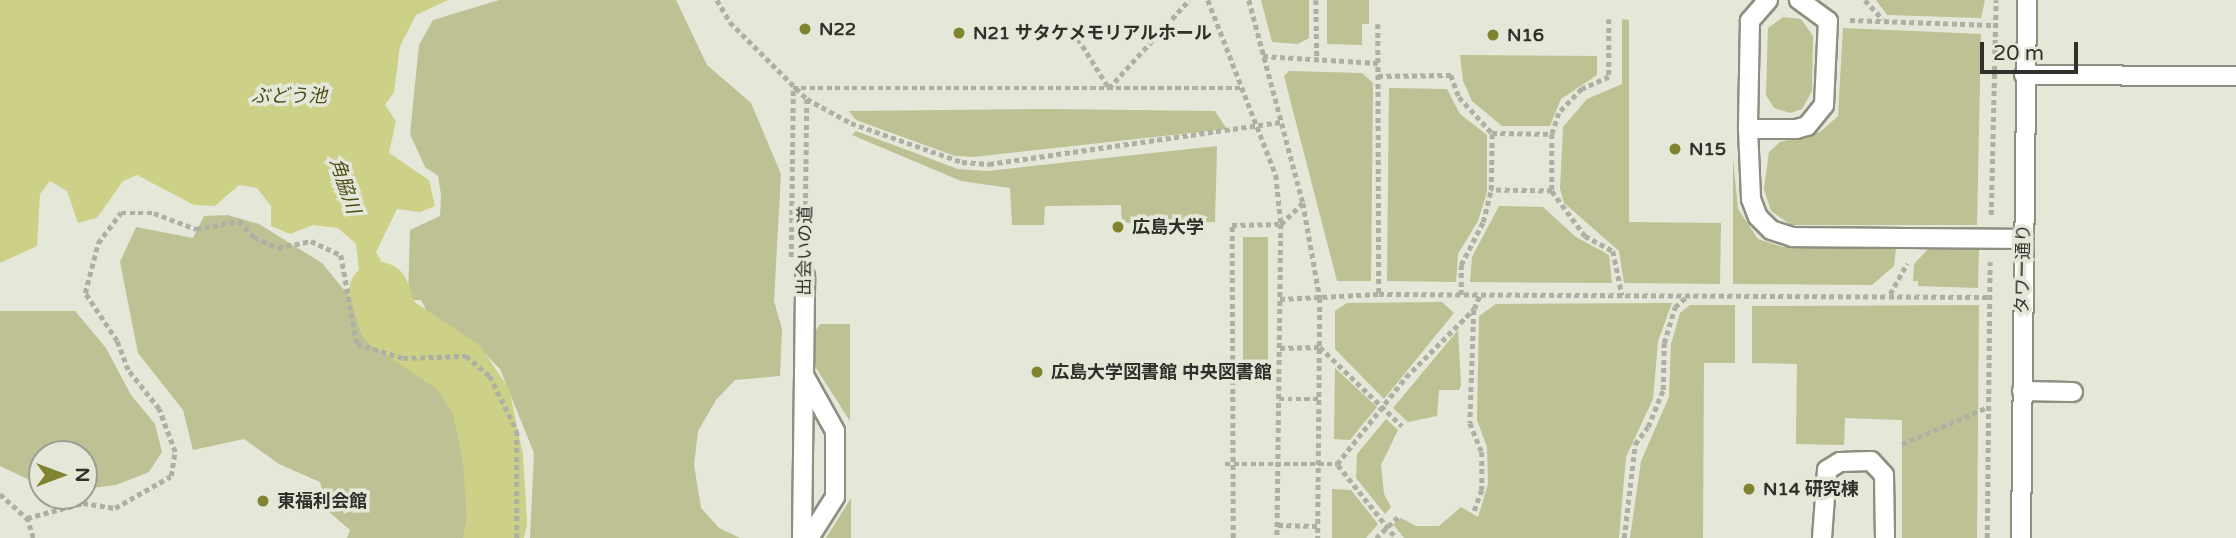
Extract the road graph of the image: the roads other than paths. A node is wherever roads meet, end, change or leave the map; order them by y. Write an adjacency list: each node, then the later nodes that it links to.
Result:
1 (1749, 0): 5 (lane)
2 (1768, 0): 5 (lane)
3 (1799, 0): 8 (lane)
4 (2027, 0): 6 (lane, タワー通り)
5 (1750, 21): 8 (lane)
6 (2024, 75): 7 (lane); 9 (lane, タワー通り)
7 (2236, 76)
8 (1748, 129): 9 (lane)
9 (2023, 239): 12 (lane, タワー通り)
10 (805, 276): 11 (lane, 出会いの道)
11 (803, 374): 14 (lane, 出会いの道); 15 (lane)
12 (2022, 391): 13 (lane); 18 (lane, タワー通り)
13 (2073, 392)
14 (802, 538)
15 (809, 538)
16 (1822, 538): 17 (lane)
17 (1885, 538)
18 (2021, 538)

